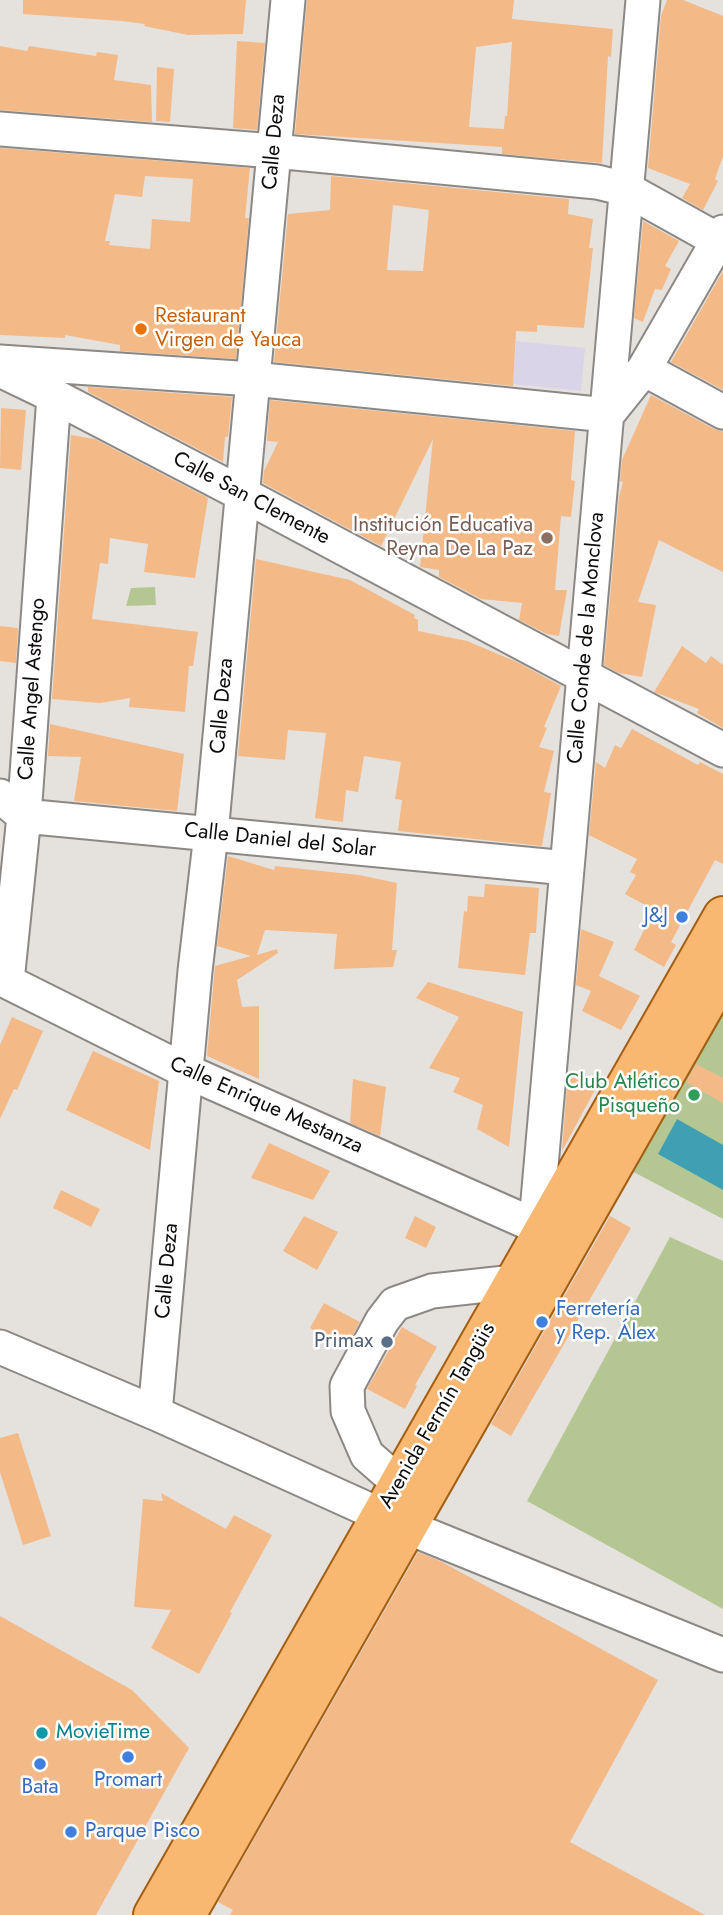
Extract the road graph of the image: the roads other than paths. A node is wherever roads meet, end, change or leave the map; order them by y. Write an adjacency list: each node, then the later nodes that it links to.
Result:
1 (288, 0): 4 (street, Calle Deza)
2 (643, 0): 5 (street, Calle Conde de la Monclova)
3 (0, 129): 4 (street)
4 (274, 150): 5 (street); 10 (street, Calle Deza)
5 (626, 189): 6 (street); 13 (street, Calle Conde de la Monclova)
6 (722, 239): 8 (street)
7 (0, 362): 10 (street)
8 (644, 369): 12 (street); 13 (street)
9 (0, 370): 11 (street, Calle San Clemente)
10 (253, 379): 13 (street); 14 (street, Calle Deza)
11 (54, 396): 14 (street, Calle San Clemente); 17 (street, Calle Angel Astengo)
12 (723, 412)
13 (607, 415): 15 (street, Calle Conde de la Monclova)
14 (242, 494): 15 (street, Calle San Clemente); 18 (street, Calle Deza)
15 (584, 676): 16 (street, Calle San Clemente); 19 (street, Calle Conde de la Monclova)
16 (723, 750)
17 (12, 806): 18 (street, Calle Daniel del Solar); 22 (street, Calle Angel Astengo)
18 (211, 834): 19 (street, Calle Daniel del Solar); 23 (street, Calle Deza)
19 (567, 868): 24 (street, Calle Conde de la Monclova)
20 (723, 916): 24 (main road, Avenida Fermín Tangüis)
21 (723, 973): 24 (main road, Avenida Fermín Tangüis)
22 (4, 979): 23 (street, Calle Enrique Mestanza)
23 (186, 1071): 24 (street, Calle Enrique Mestanza); 27 (street, Calle Deza)
24 (543, 1245): 25 (main road, Avenida Fermín Tangüis); 28 (main road, Avenida Fermín Tangüis)
25 (514, 1282): 28 (main road, Avenida Fermín Tangüis); 28 (street)
26 (0, 1347): 27 (street)
27 (155, 1413): 28 (street)
28 (396, 1509): 29 (street); 30 (main road, Avenida Fermín Tangüis)
29 (723, 1655)
30 (231, 1807): 31 (main road, Avenida Fermín Tangüis); 32 (main road, Avenida Fermín Tangüis)
31 (153, 1915)
32 (186, 1915)

